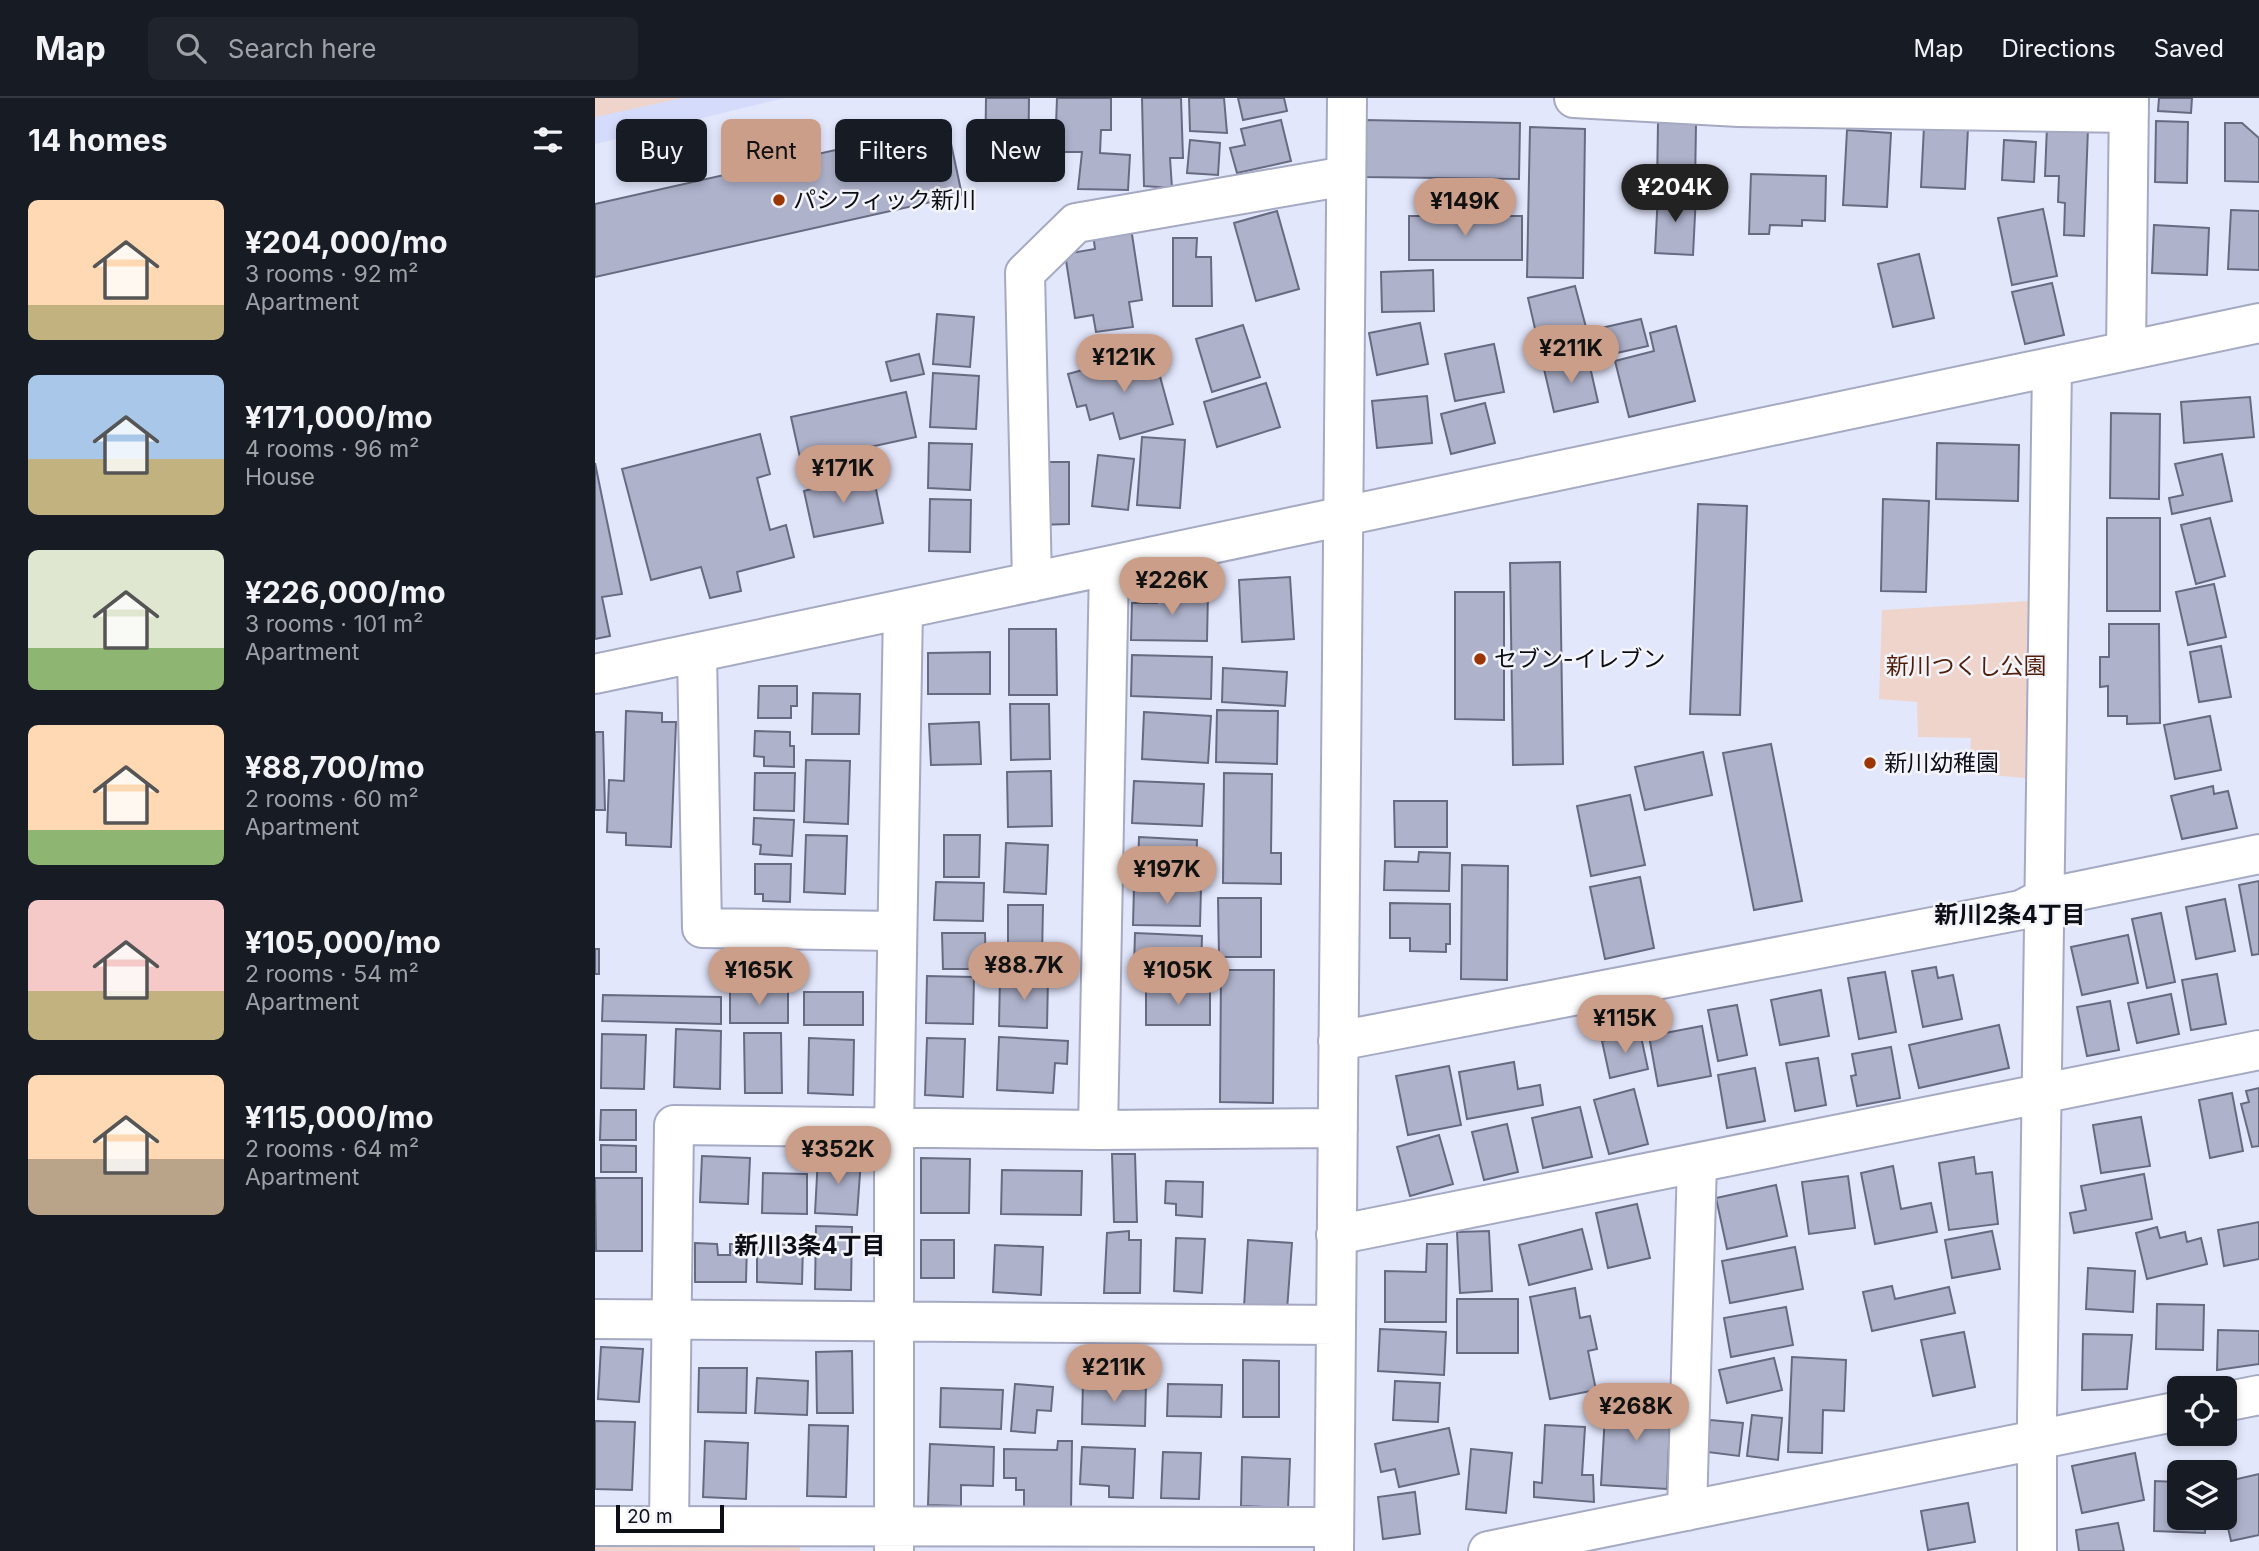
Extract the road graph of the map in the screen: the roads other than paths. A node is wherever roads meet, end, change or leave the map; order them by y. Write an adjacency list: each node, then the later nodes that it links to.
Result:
1 (1347, 98): 6 (street)
2 (1574, 98): 3 (street)
3 (1739, 102): 4 (street)
4 (1927, 104): 5 (street)
5 (2129, 106): 8 (street)
6 (1346, 176): 10 (street); 12 (street)
7 (2259, 323): 8 (street)
8 (2126, 351): 9 (street)
9 (2052, 367): 10 (street); 17 (street)
10 (1343, 517): 11 (street); 19 (street)
11 (1109, 566): 12 (street); 24 (street)
12 (1032, 582): 13 (street)
13 (903, 609): 14 (street); 18 (street)
14 (697, 653): 15 (street); 18 (street)
15 (595, 674)
16 (2259, 854): 17 (street)
17 (2044, 898): 19 (street); 21 (street)
18 (896, 931): 22 (street)
19 (1338, 1041): 23 (street)
20 (2259, 1050): 21 (street)
21 (2042, 1095): 25 (street); 34 (street)
22 (894, 1128): 24 (street); 28 (street); 29 (street)
23 (1338, 1128): 24 (street); 26 (street)
24 (1098, 1130)
25 (1697, 1163): 26 (street); 35 (street)
26 (1336, 1235): 30 (street)
27 (595, 1319): 28 (street)
28 (673, 1320): 29 (street); 36 (street)
29 (892, 1322): 30 (street); 38 (street)
30 (1336, 1325): 39 (street)
31 (2259, 1395): 32 (street)
32 (2237, 1399)
33 (2167, 1413): 34 (street)
34 (2037, 1440): 35 (street); 41 (street)
35 (1687, 1511): 40 (street)
36 (669, 1524): 37 (street); 38 (street)
37 (595, 1526)
38 (894, 1539): 39 (street)
39 (1334, 1539)
40 (1488, 1551)
41 (2037, 1551)

